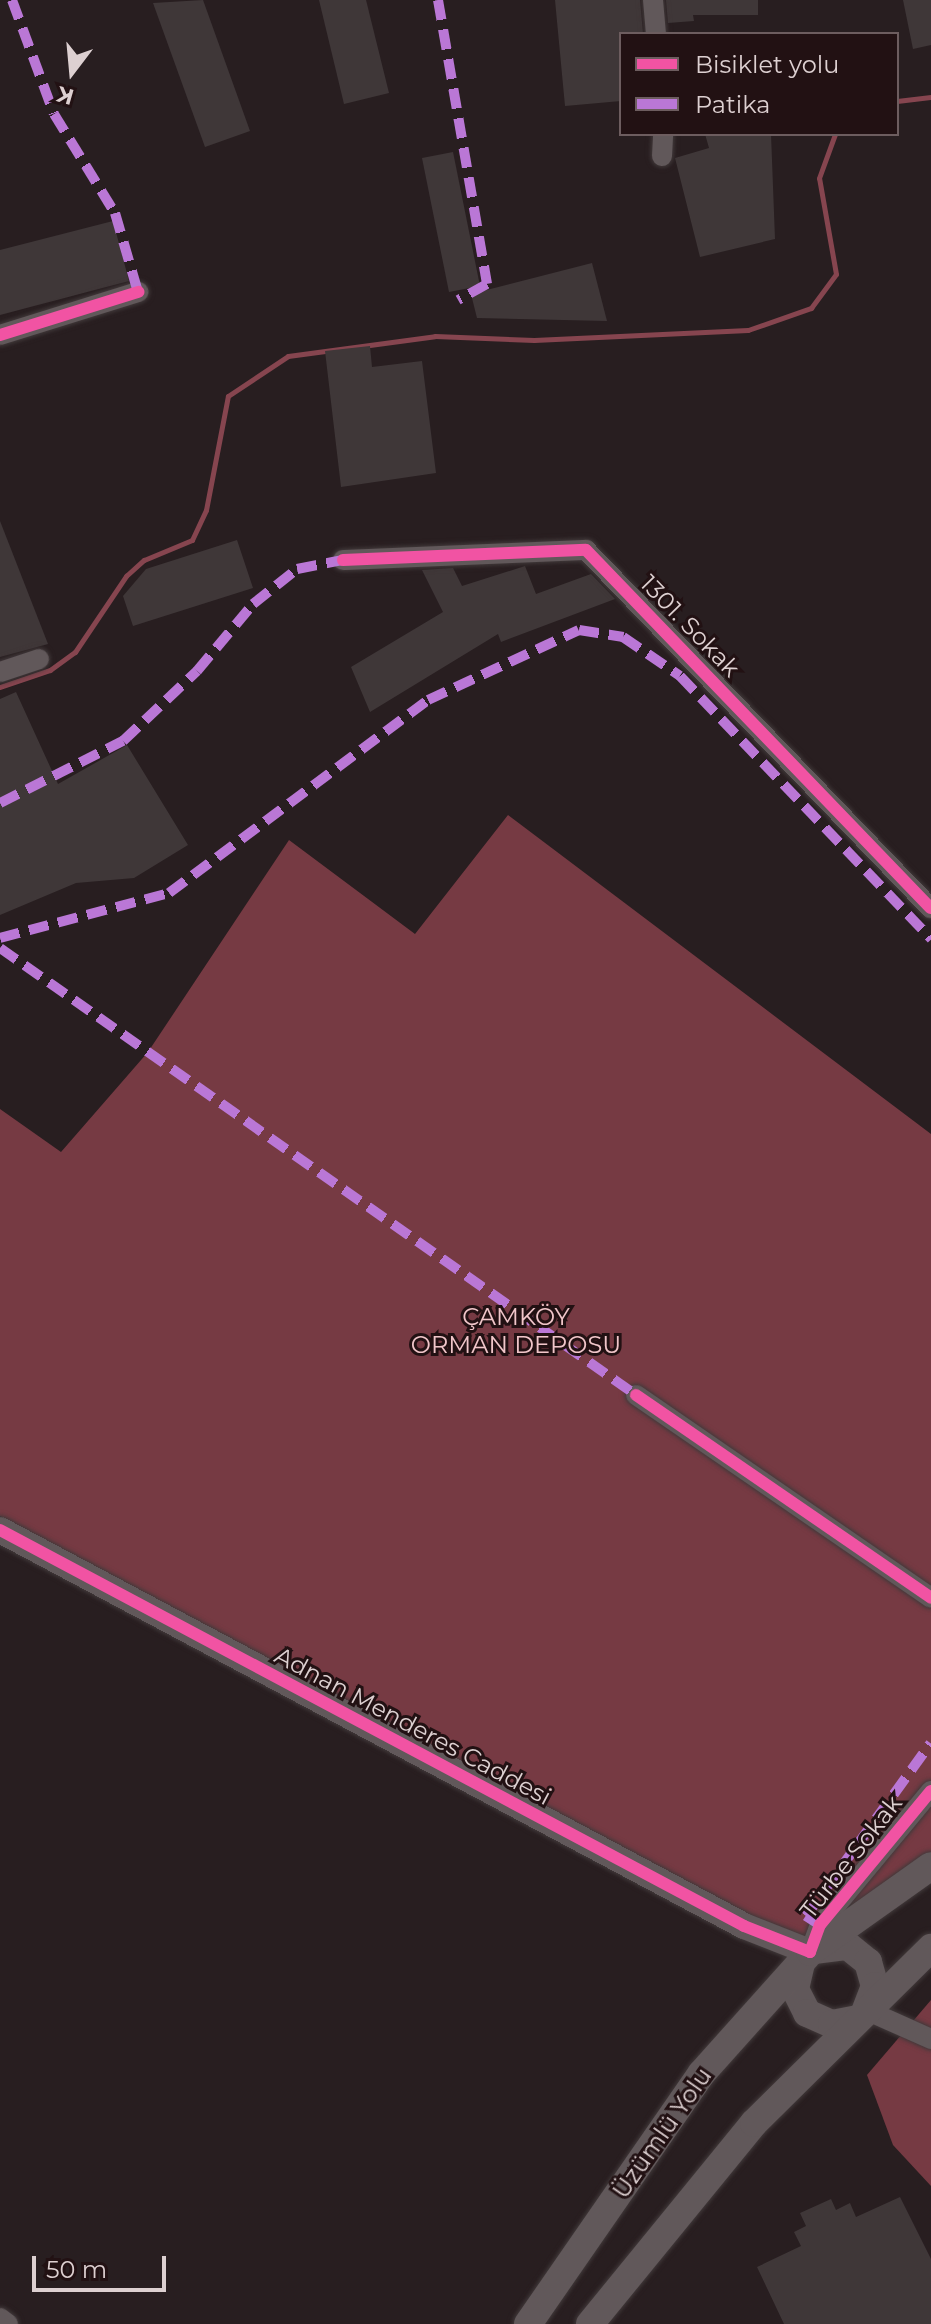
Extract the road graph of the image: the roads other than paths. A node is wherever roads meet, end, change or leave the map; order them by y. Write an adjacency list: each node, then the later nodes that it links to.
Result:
1 (653, 0): 2 (street)
2 (656, 32)
3 (663, 136): 4 (street)
4 (662, 156)
5 (138, 292): 6 (street)
6 (0, 335)
7 (343, 560): 10 (street, 1301. Sokak)
8 (39, 659): 9 (street)
9 (0, 672)
10 (931, 908)
11 (636, 1395): 13 (street)
12 (0, 1530): 17 (street, Adnan Menderes Caddesi)
13 (931, 1598)
14 (931, 1791): 17 (street, Türbe Sokak)
15 (931, 1866): 17 (main road, Üzümlü Yolu)
16 (931, 1948): 18 (main road)
17 (805, 1958): 18 (main road); 18 (main road); 22 (main road, Üzümlü Yolu)
18 (862, 2014): 19 (street); 23 (main road)
19 (931, 2039)
20 (0, 2318): 21 (street)
21 (8, 2324)
22 (528, 2324)
23 (590, 2324)

